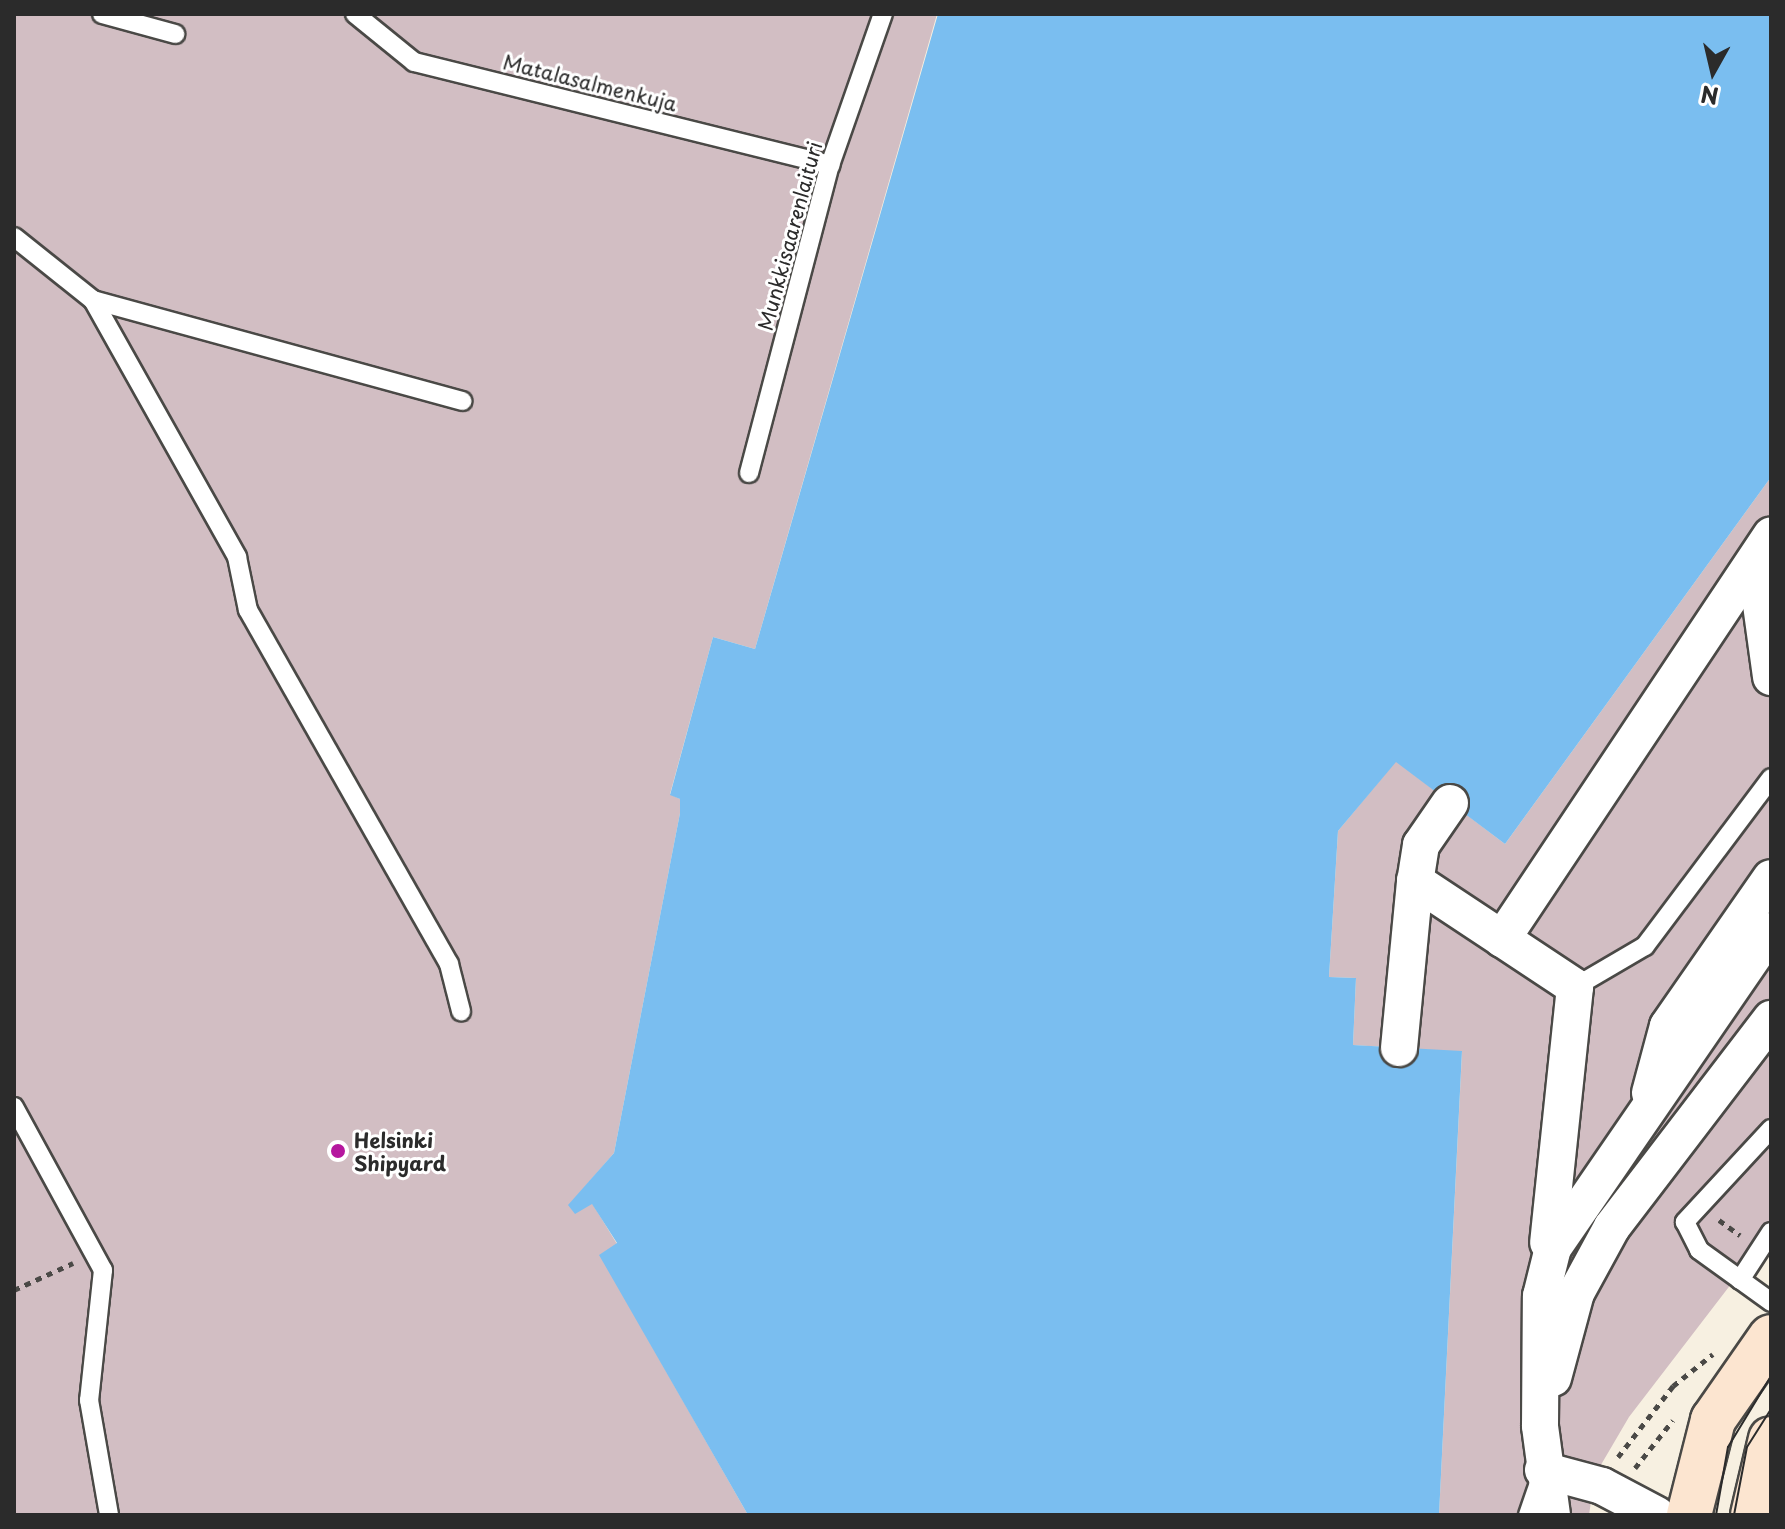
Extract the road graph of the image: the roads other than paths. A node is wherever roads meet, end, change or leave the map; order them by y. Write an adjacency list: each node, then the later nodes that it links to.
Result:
1 (102, 14): 4 (lane)
2 (355, 14): 5 (lane, Matalasalmenkuja)
3 (883, 14): 5 (lane, Munkkisaarenlaituri)
4 (175, 34)
5 (830, 165): 9 (lane, Munkkisaarenlaituri)
6 (14, 237): 7 (lane)
7 (93, 300): 8 (lane); 19 (lane)
8 (462, 401)
9 (749, 473)
10 (1770, 537): 11 (street); 17 (street)
11 (1771, 677)
12 (1771, 778): 18 (lane)
13 (1450, 803): 15 (street)
14 (1771, 878): 22 (street)
15 (1415, 881): 17 (street); 21 (street)
16 (1771, 931): 22 (street)
17 (1502, 939): 18 (street)
18 (1575, 987): 27 (street)
19 (461, 1011)
20 (1771, 1019): 30 (street)
21 (1399, 1048)
22 (1648, 1103): 27 (street)
23 (14, 1107): 33 (lane)
24 (1771, 1129): 26 (lane)
25 (1771, 1232): 26 (lane)
26 (1740, 1280): 28 (lane)
27 (1541, 1296): 30 (street)
28 (1771, 1302)
29 (1771, 1337): 37 (main road)
30 (1540, 1426): 32 (street)
31 (1771, 1439): 38 (main road)
32 (1543, 1470): 34 (lane); 35 (street); 36 (street)
33 (109, 1515)
34 (1528, 1515)
35 (1552, 1515)
36 (1657, 1515)
37 (1689, 1515)
38 (1753, 1515)

